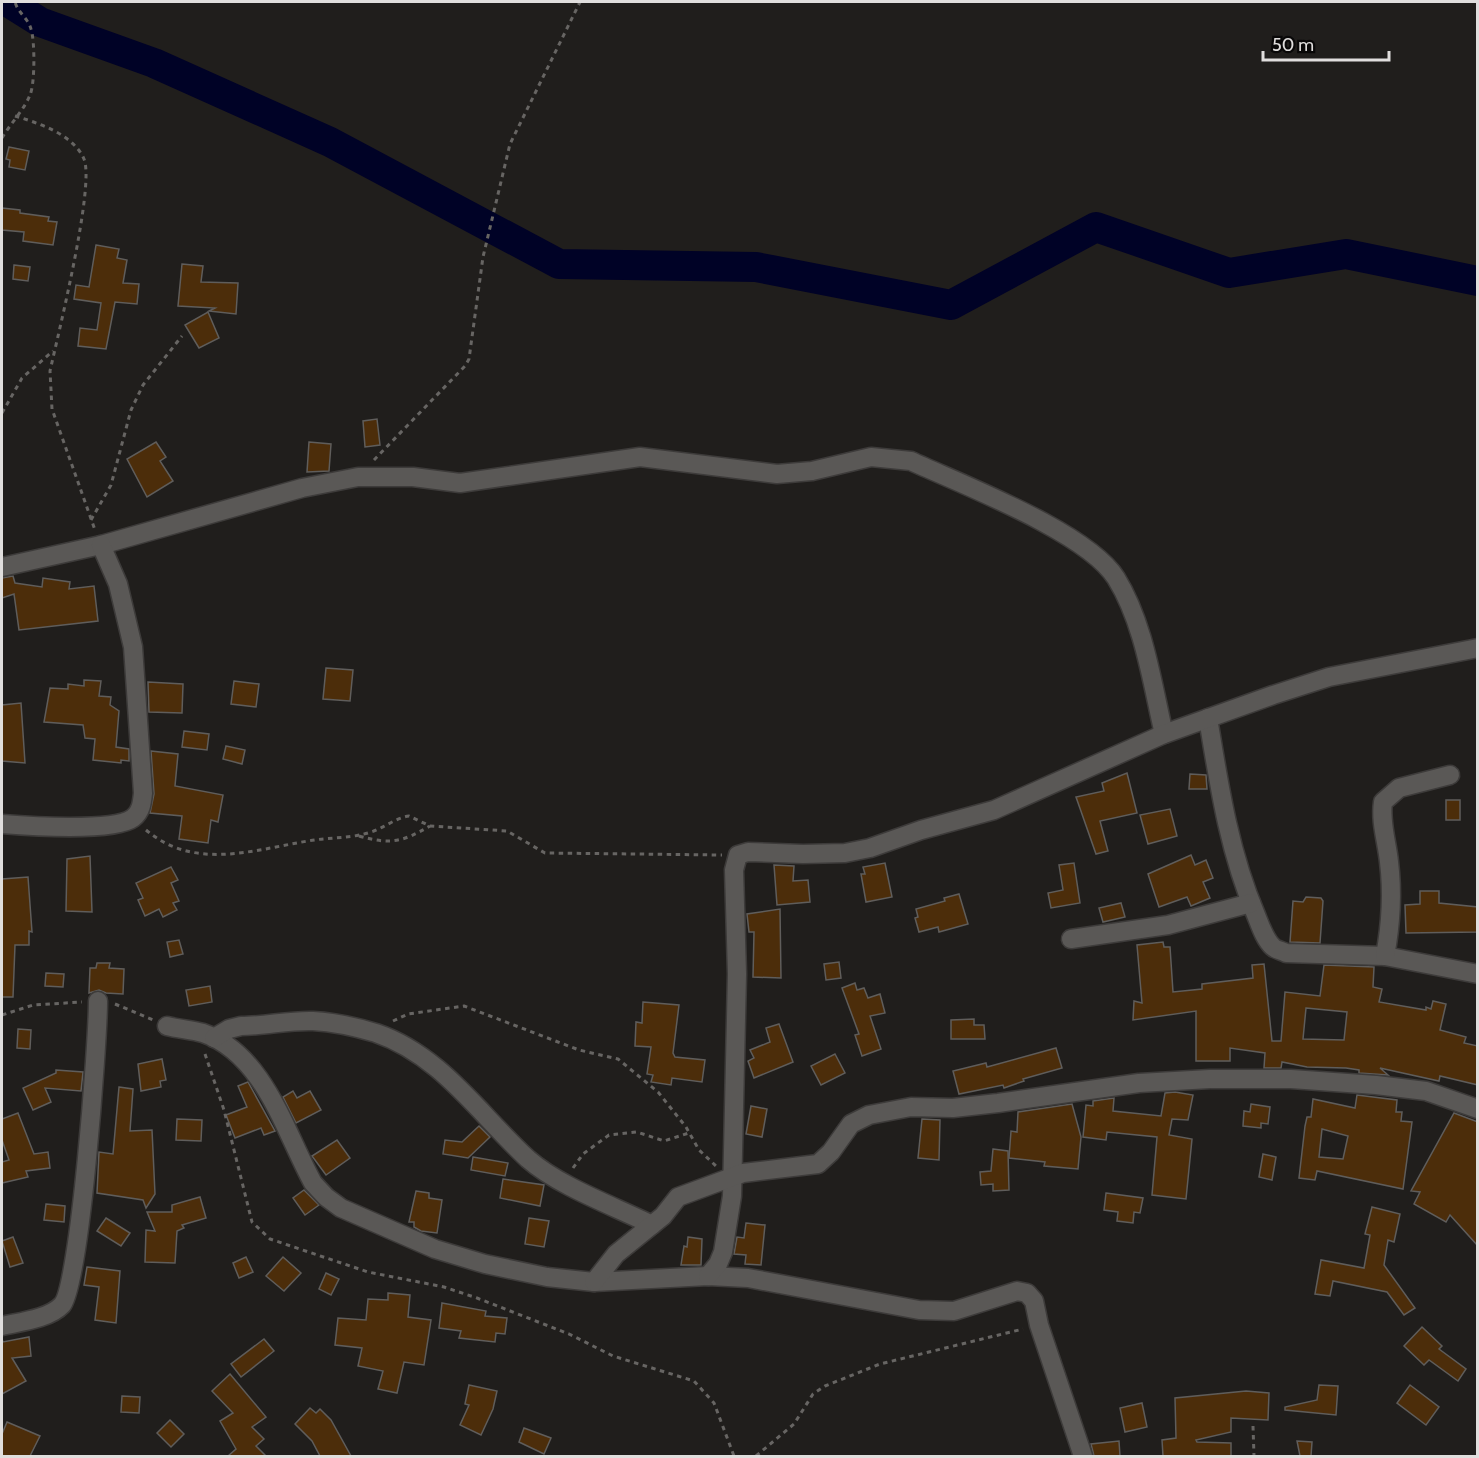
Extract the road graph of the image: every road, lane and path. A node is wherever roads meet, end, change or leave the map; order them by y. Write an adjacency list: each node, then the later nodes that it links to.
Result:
1 (15, 2): 3 (path)
2 (580, 2): 8 (path)
3 (15, 116): 4 (path); 6 (path)
4 (2, 138)
5 (182, 336): 9 (path)
6 (55, 350): 7 (path); 9 (path)
7 (2, 413)
8 (358, 477): 10 (street); 14 (street)
9 (91, 520): 10 (path)
10 (101, 544): 11 (street); 16 (street)
11 (2, 567)
12 (1478, 648): 13 (street)
13 (1208, 718): 14 (street); 21 (street)
14 (1164, 734): 20 (street)
15 (1450, 775): 23 (street)
16 (135, 817): 17 (street); 19 (path)
17 (2, 824)
18 (430, 826): 19 (path); 19 (path); 20 (path)
19 (359, 836)
20 (738, 855): 31 (street)
21 (1251, 903): 22 (street); 23 (street)
22 (1071, 939)
23 (1384, 956): 24 (street)
24 (1478, 974)
25 (98, 1001): 37 (street)
26 (167, 1026): 28 (street)
27 (373, 1032): 28 (street); 30 (path); 32 (street)
28 (214, 1038): 35 (street)
29 (1478, 1109): 31 (street)
30 (689, 1133): 31 (path); 32 (path)
31 (730, 1177): 33 (street); 34 (street)
32 (566, 1182): 33 (street)
33 (652, 1225): 35 (street)
34 (708, 1276): 35 (street); 36 (street)
35 (594, 1281)
36 (1039, 1325): 39 (path); 40 (street)
37 (2, 1326)
38 (1253, 1426): 41 (path)
39 (756, 1456)
40 (1083, 1456)
41 (1254, 1456)

